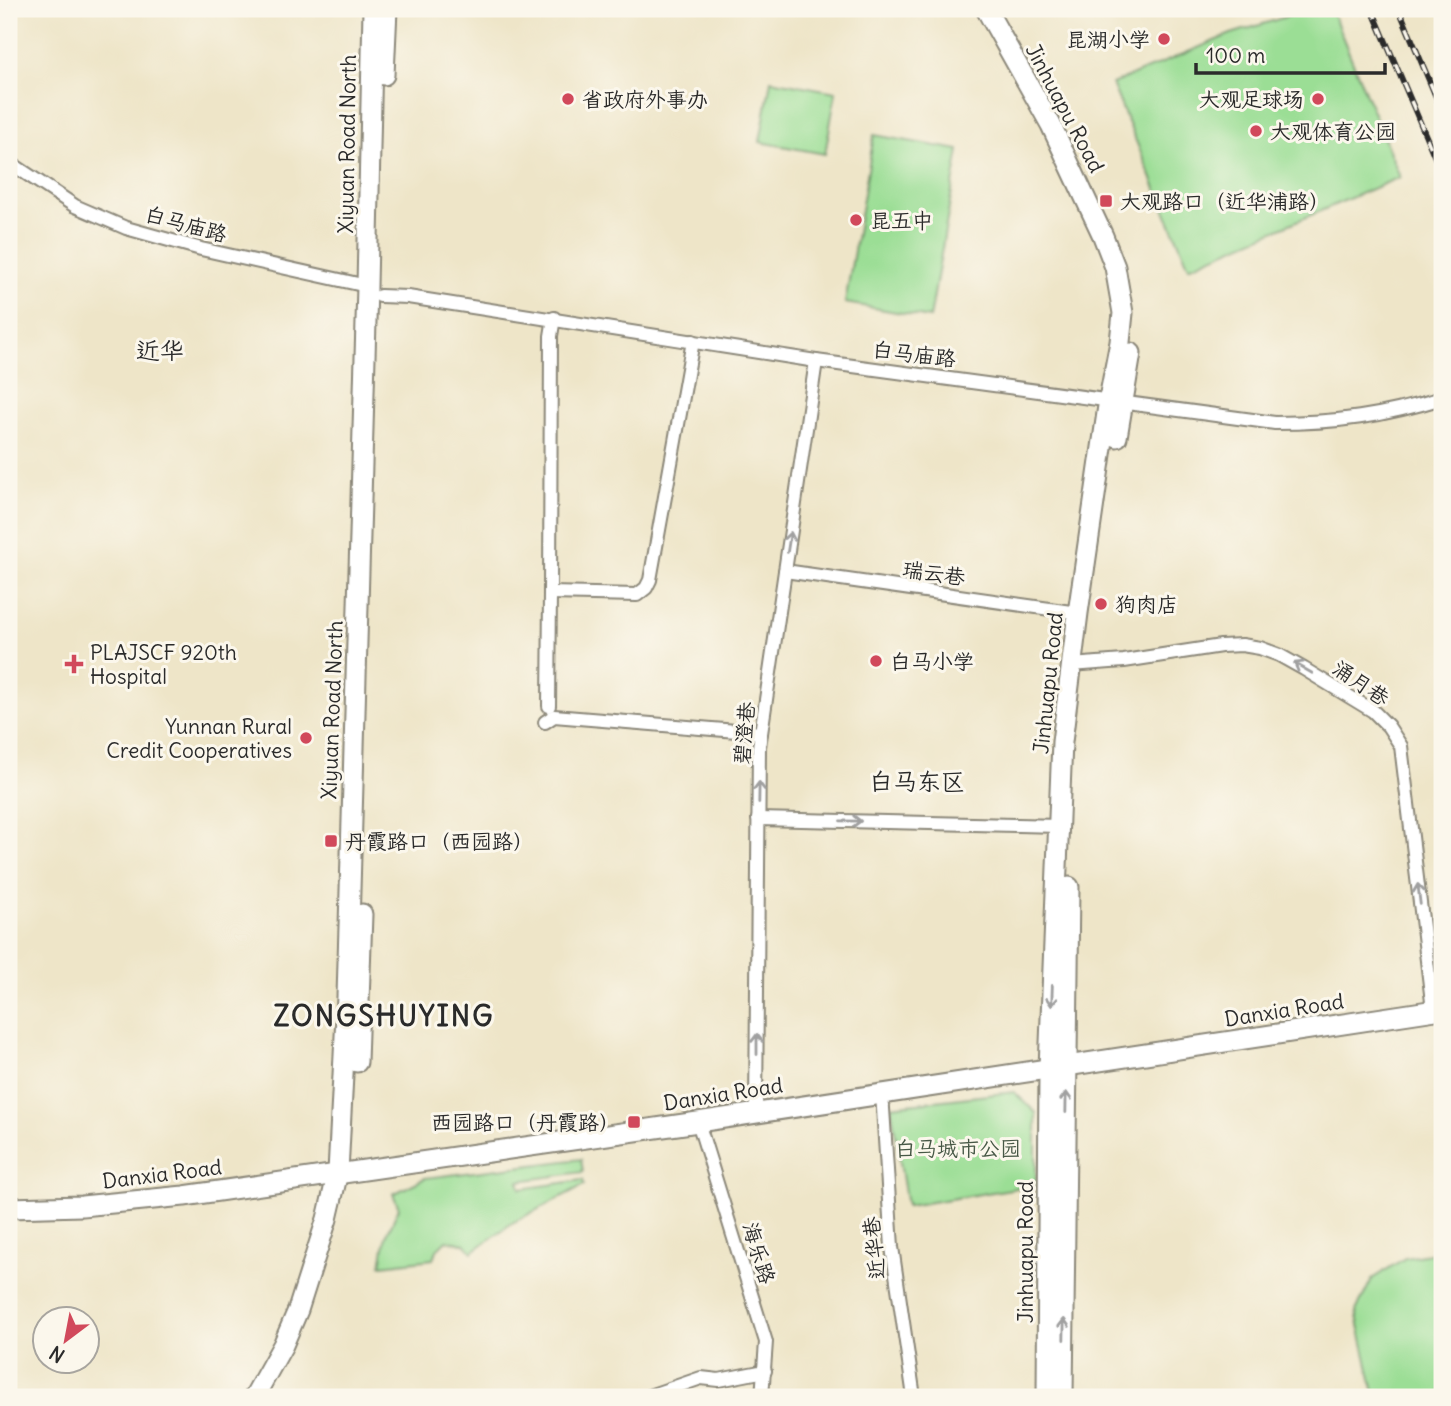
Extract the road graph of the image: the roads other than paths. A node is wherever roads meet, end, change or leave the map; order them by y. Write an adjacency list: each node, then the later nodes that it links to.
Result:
1 (373, 9): 6 (street, Xiyuan Road North)
2 (387, 9): 6 (street, Xiyuan Road North)
3 (986, 9): 11 (street, Jinhuapu Road)
4 (1001, 9): 11 (street, Jinhuapu Road)
5 (9, 162): 6 (street, 白马庙路)
6 (374, 291): 7 (street, 白马庙路); 26 (street, Xiyuan Road North)
7 (554, 318): 8 (street, 白马庙路); 13 (street)
8 (693, 341): 9 (street, 白马庙路); 13 (street)
9 (817, 361): 11 (street, 白马庙路); 12 (street, 碧澄巷, one-way to 9)
10 (1442, 398): 11 (street, 白马庙路)
11 (1116, 400): 14 (street, Jinhuapu Road); 15 (street, Jinhuapu Road)
12 (785, 571): 14 (street, 瑞云巷); 18 (street, 碧澄巷)
13 (550, 593): 16 (street)
14 (1078, 613): 15 (street, Jinhuapu Road)
15 (1077, 666): 20 (street, Jinhuapu Road); 21 (street, 涌月巷, one-way to 15); 22 (street, Jinhuapu Road)
16 (549, 706)
17 (545, 722): 18 (street)
18 (761, 733): 19 (street, 碧澄巷, one-way to 18)
19 (758, 819): 20 (street, one-way to 20); 24 (street, 碧澄巷, one-way to 19)
20 (1059, 826): 22 (street, Jinhuapu Road, one-way to 22)
21 (1438, 1010): 22 (street, Danxia Road)
22 (1058, 1067): 23 (street, Danxia Road); 34 (street, Jinhuapu Road); 35 (street, Jinhuapu Road, one-way to 22)
23 (882, 1093): 24 (street, Danxia Road); 33 (street, 近华巷)
24 (756, 1112): 25 (street, Danxia Road)
25 (698, 1122): 26 (street, Danxia Road); 28 (street, 海乐路)
26 (344, 1171): 27 (street, Danxia Road); 29 (street, Xiyuan Road North); 30 (street, Xiyuan Road North)
27 (9, 1208)
28 (765, 1371): 31 (street); 32 (street, 海乐路)
29 (254, 1397)
30 (269, 1397)
31 (646, 1397)
32 (762, 1397)
33 (914, 1397)
34 (1047, 1397)
35 (1063, 1397)

